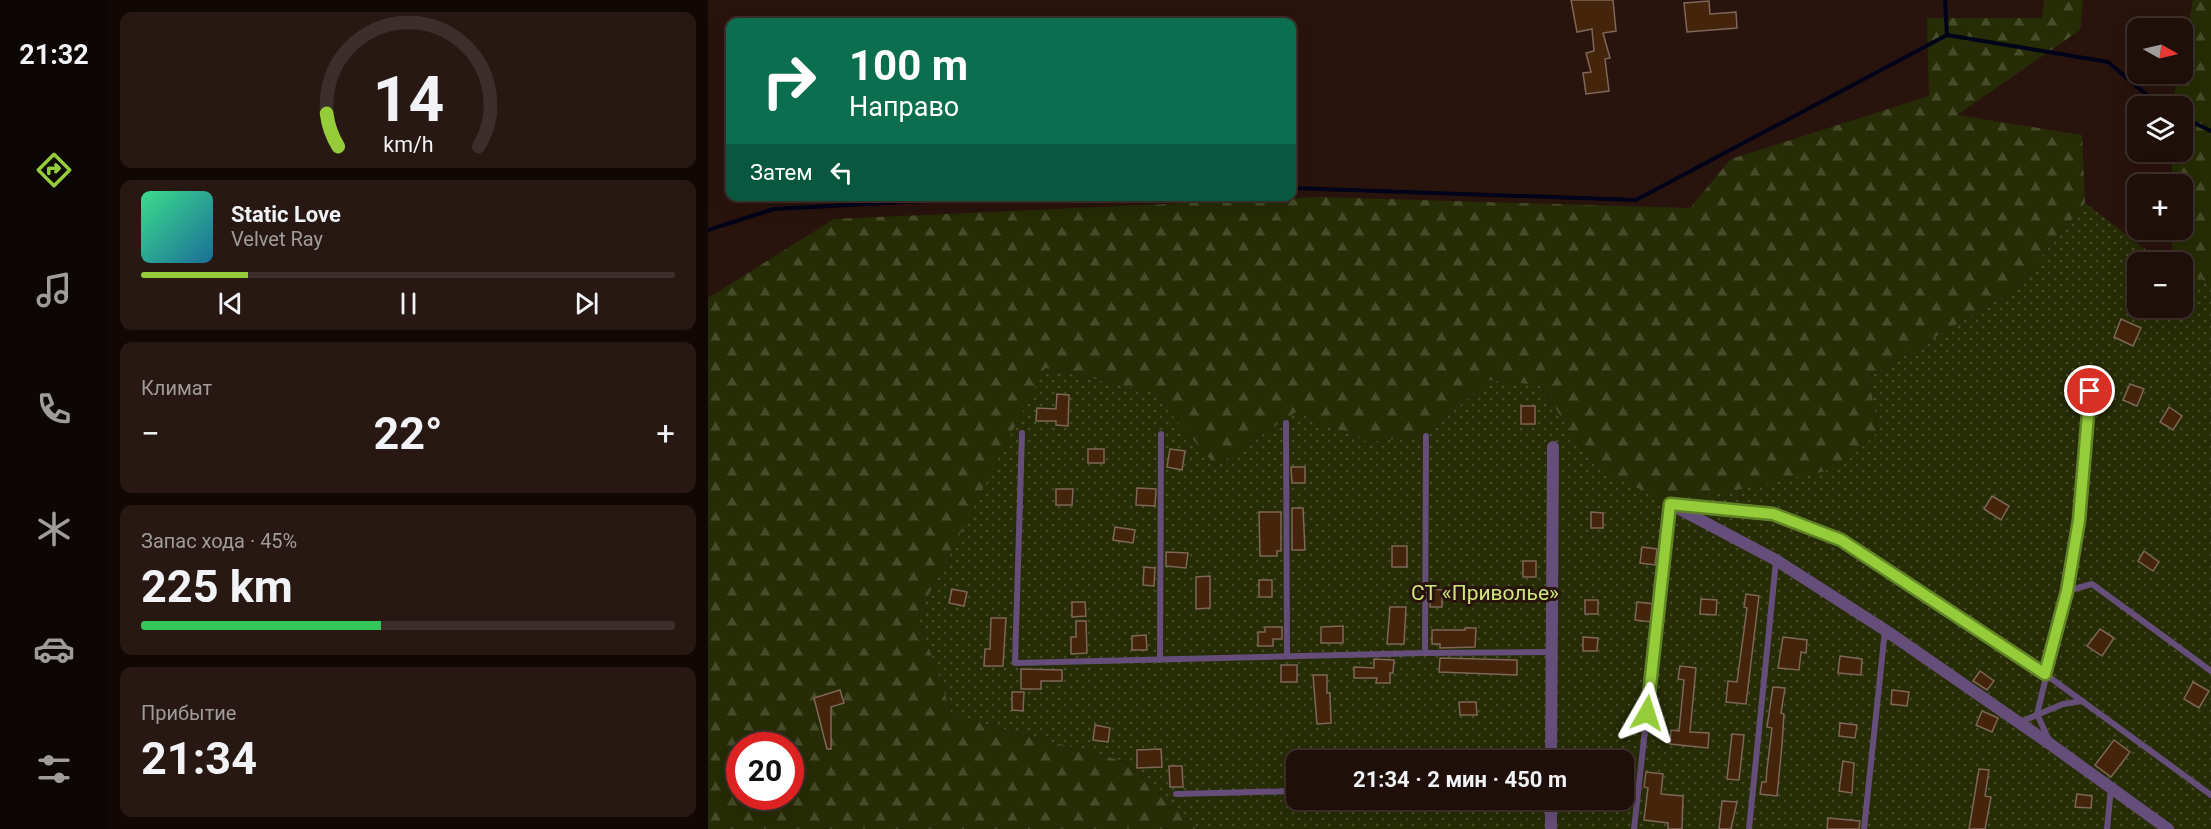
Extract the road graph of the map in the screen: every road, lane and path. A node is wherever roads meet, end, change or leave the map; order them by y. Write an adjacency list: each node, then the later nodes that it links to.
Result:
1 (2090, 391): 9 (lane)
2 (1286, 423): 13 (lane)
3 (1023, 433): 14 (lane)
4 (1161, 434): 14 (lane)
5 (1426, 436): 12 (lane)
6 (1552, 447): 11 (street)
7 (1670, 504): 8 (street); 16 (lane); 28 (lane)
8 (1776, 560): 10 (street); 29 (lane)
9 (2067, 591): 15 (lane); 16 (lane)
10 (1885, 630): 19 (street); 30 (lane)
11 (1552, 652): 12 (lane); 21 (street)
12 (1425, 653): 13 (lane)
13 (1287, 656): 14 (lane)
14 (1160, 660)
15 (2211, 671)
16 (2045, 674): 17 (lane); 18 (lane)
17 (2083, 701): 18 (lane); 25 (lane)
18 (2037, 714): 19 (lane); 20 (lane)
19 (2019, 723): 20 (street)
20 (2050, 744): 22 (street)
21 (1551, 750)
22 (2111, 788): 31 (lane); 32 (street)
23 (1286, 791): 24 (lane)
24 (1176, 794)
25 (2211, 795)
26 (1551, 810): 27 (street)
27 (1551, 829)
28 (1634, 829)
29 (1749, 829)
30 (1864, 829)
31 (2107, 829)
32 (2168, 829)

